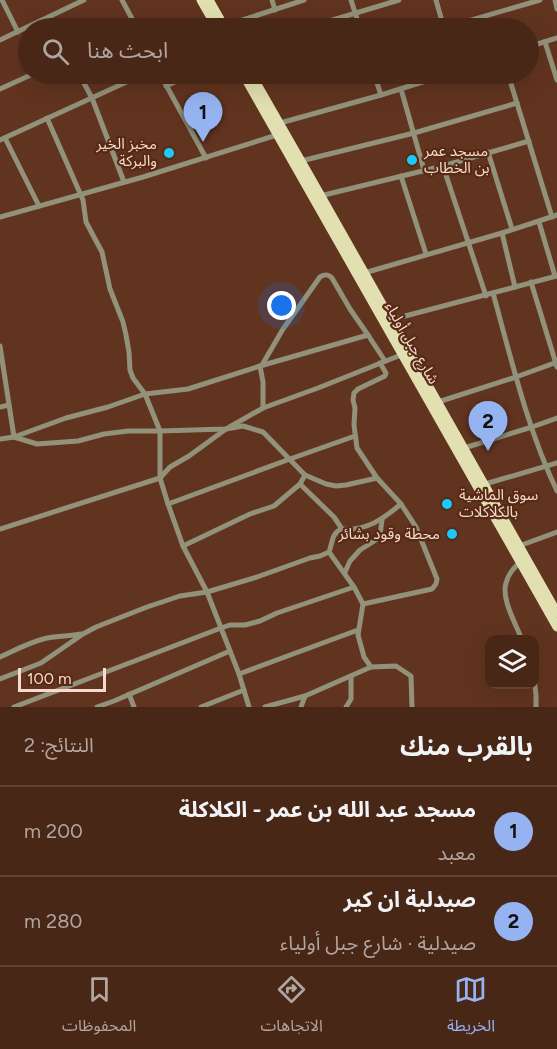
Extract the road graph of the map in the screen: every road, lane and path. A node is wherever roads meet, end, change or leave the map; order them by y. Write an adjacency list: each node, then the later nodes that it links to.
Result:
1 (2, 0): 25 (street)
2 (84, 0): 16 (street)
3 (122, 0): 17 (street)
4 (201, 0): 18 (main road)
5 (209, 0): 19 (main road)
6 (272, 0): 14 (street)
7 (304, 0): 14 (street)
8 (351, 0): 15 (street)
9 (399, 0): 15 (street)
10 (436, 0): 23 (street)
11 (540, 0): 24 (street)
12 (555, 0): 13 (street)
13 (557, 9)
14 (275, 10): 20 (street)
15 (356, 14): 21 (street); 22 (street)
16 (49, 17)
17 (131, 18)
18 (214, 18)
19 (217, 18)
20 (251, 18)
21 (342, 18)
22 (357, 18)
23 (441, 18)
24 (478, 18)
25 (18, 32): 27 (street)
26 (557, 38): 28 (street)
27 (0, 40)
28 (545, 42): 29 (street); 30 (street)
29 (539, 44)
30 (557, 80)
31 (18, 81): 41 (street)
32 (84, 84): 44 (street)
33 (122, 84): 44 (street)
34 (170, 84): 40 (street)
35 (250, 84): 47 (main road, شارع جبل أولياء)
36 (256, 84): 47 (main road, شارع جبل أولياء)
37 (377, 84): 43 (street)
38 (417, 84): 42 (street)
39 (511, 84): 45 (street)
40 (166, 86): 52 (street)
41 (0, 89)
42 (401, 89): 43 (street); 48 (street)
43 (381, 96): 47 (street)
44 (92, 98): 46 (street); 57 (street)
45 (517, 103): 48 (street); 50 (street)
46 (47, 118): 49 (street); 58 (street)
47 (280, 129): 52 (street); 53 (main road, شارع جبل أولياء); 77 (main road, شارع جبل أولياء)
48 (414, 133): 53 (street); 55 (street)
49 (2, 139): 60 (street)
50 (529, 141): 51 (street); 61 (street)
51 (488, 152): 54 (street); 64 (street)
52 (206, 158): 57 (street)
53 (301, 161): 59 (main road, شارع جبل أولياء)
54 (442, 166): 55 (street); 66 (street)
55 (424, 170): 56 (street)
56 (401, 176): 59 (street); 67 (street)
57 (123, 182): 58 (street)
58 (81, 194): 60 (street); 82 (street)
59 (320, 196): 68 (main road, شارع جبل أولياء)
60 (39, 206): 62 (street)
61 (554, 216): 63 (street)
62 (0, 217)
63 (539, 222): 64 (street); 69 (street)
64 (512, 230): 65 (street)
65 (502, 233): 66 (street); 71 (street)
66 (468, 243): 67 (street); 73 (street)
67 (426, 254): 68 (street)
68 (364, 273): 74 (main road, شارع جبل أولياء)
69 (556, 276): 70 (street)
70 (531, 282): 71 (street); 79 (street)
71 (515, 287): 72 (street)
72 (493, 293): 73 (street); 81 (street)
73 (486, 296): 74 (street)
74 (390, 320): 83 (main road, شارع جبل أولياء)
75 (368, 335): 78 (street); 80 (street); 80 (street)
76 (0, 346): 84 (street)
77 (401, 355): 78 (street); 113 (main road, شارع جبل أولياء)
78 (382, 362): 86 (street); 91 (street)
79 (557, 364): 81 (street)
80 (261, 366): 82 (street); 86 (street)
81 (516, 377): 83 (street); 88 (street)
82 (145, 394): 90 (street); 92 (street)
83 (438, 402): 94 (main road, شارع جبل أولياء)
84 (9, 405): 85 (street); 92 (street)
85 (0, 408)
86 (262, 408): 89 (street)
87 (557, 418): 88 (street)
88 (532, 427): 94 (street); 97 (street)
89 (226, 429): 90 (street); 95 (street); 99 (street)
90 (160, 431): 92 (street); 99 (street)
91 (355, 436): 95 (street); 100 (street)
92 (14, 437): 93 (street)
93 (0, 440)
94 (464, 448): 102 (main road, شارع جبل أولياء)
95 (290, 459): 98 (street); 104 (street)
96 (557, 463): 97 (street)
97 (545, 467): 102 (street); 103 (street)
98 (305, 475): 100 (street); 101 (street)
99 (160, 478): 104 (street); 108 (street)
100 (377, 478): 105 (street)
101 (300, 484): 107 (street); 110 (street)
102 (485, 484): 111 (main road, شارع جبل أولياء)
103 (557, 491)
104 (168, 504): 110 (street)
105 (401, 504): 106 (street); 117 (street)
106 (382, 520): 107 (street); 114 (street)
107 (342, 529): 112 (street)
108 (0, 530)
109 (557, 532): 111 (street)
110 (183, 546): 116 (street)
111 (519, 546): 118 (main road, شارع جبل أولياء)
112 (329, 552): 114 (street); 116 (street)
113 (520, 562): 119 (main road, شارع جبل أولياء); 123 (street)
114 (345, 572): 115 (street)
115 (354, 586): 117 (street); 120 (street)
116 (207, 592): 120 (street); 122 (street)
117 (363, 604): 121 (street)
118 (557, 613)
119 (557, 627)
120 (221, 628): 124 (street); 134 (street)
121 (358, 630): 126 (street); 127 (street)
122 (83, 634): 125 (street); 129 (street)
123 (520, 635)
124 (230, 651): 127 (street); 132 (street)
125 (0, 657)
126 (371, 667): 128 (street); 142 (street)
127 (239, 674): 131 (street)
128 (351, 676): 133 (street); 141 (street)
129 (0, 680)
130 (535, 689): 143 (street)
131 (244, 690): 137 (street); 138 (street)
132 (129, 694): 135 (street); 136 (street)
133 (305, 696): 139 (street); 140 (street)
134 (14, 707)
135 (97, 707)
136 (134, 707)
137 (201, 707)
138 (249, 707)
139 (265, 707)
140 (301, 707)
141 (346, 707)
142 (412, 707)
143 (536, 707)

